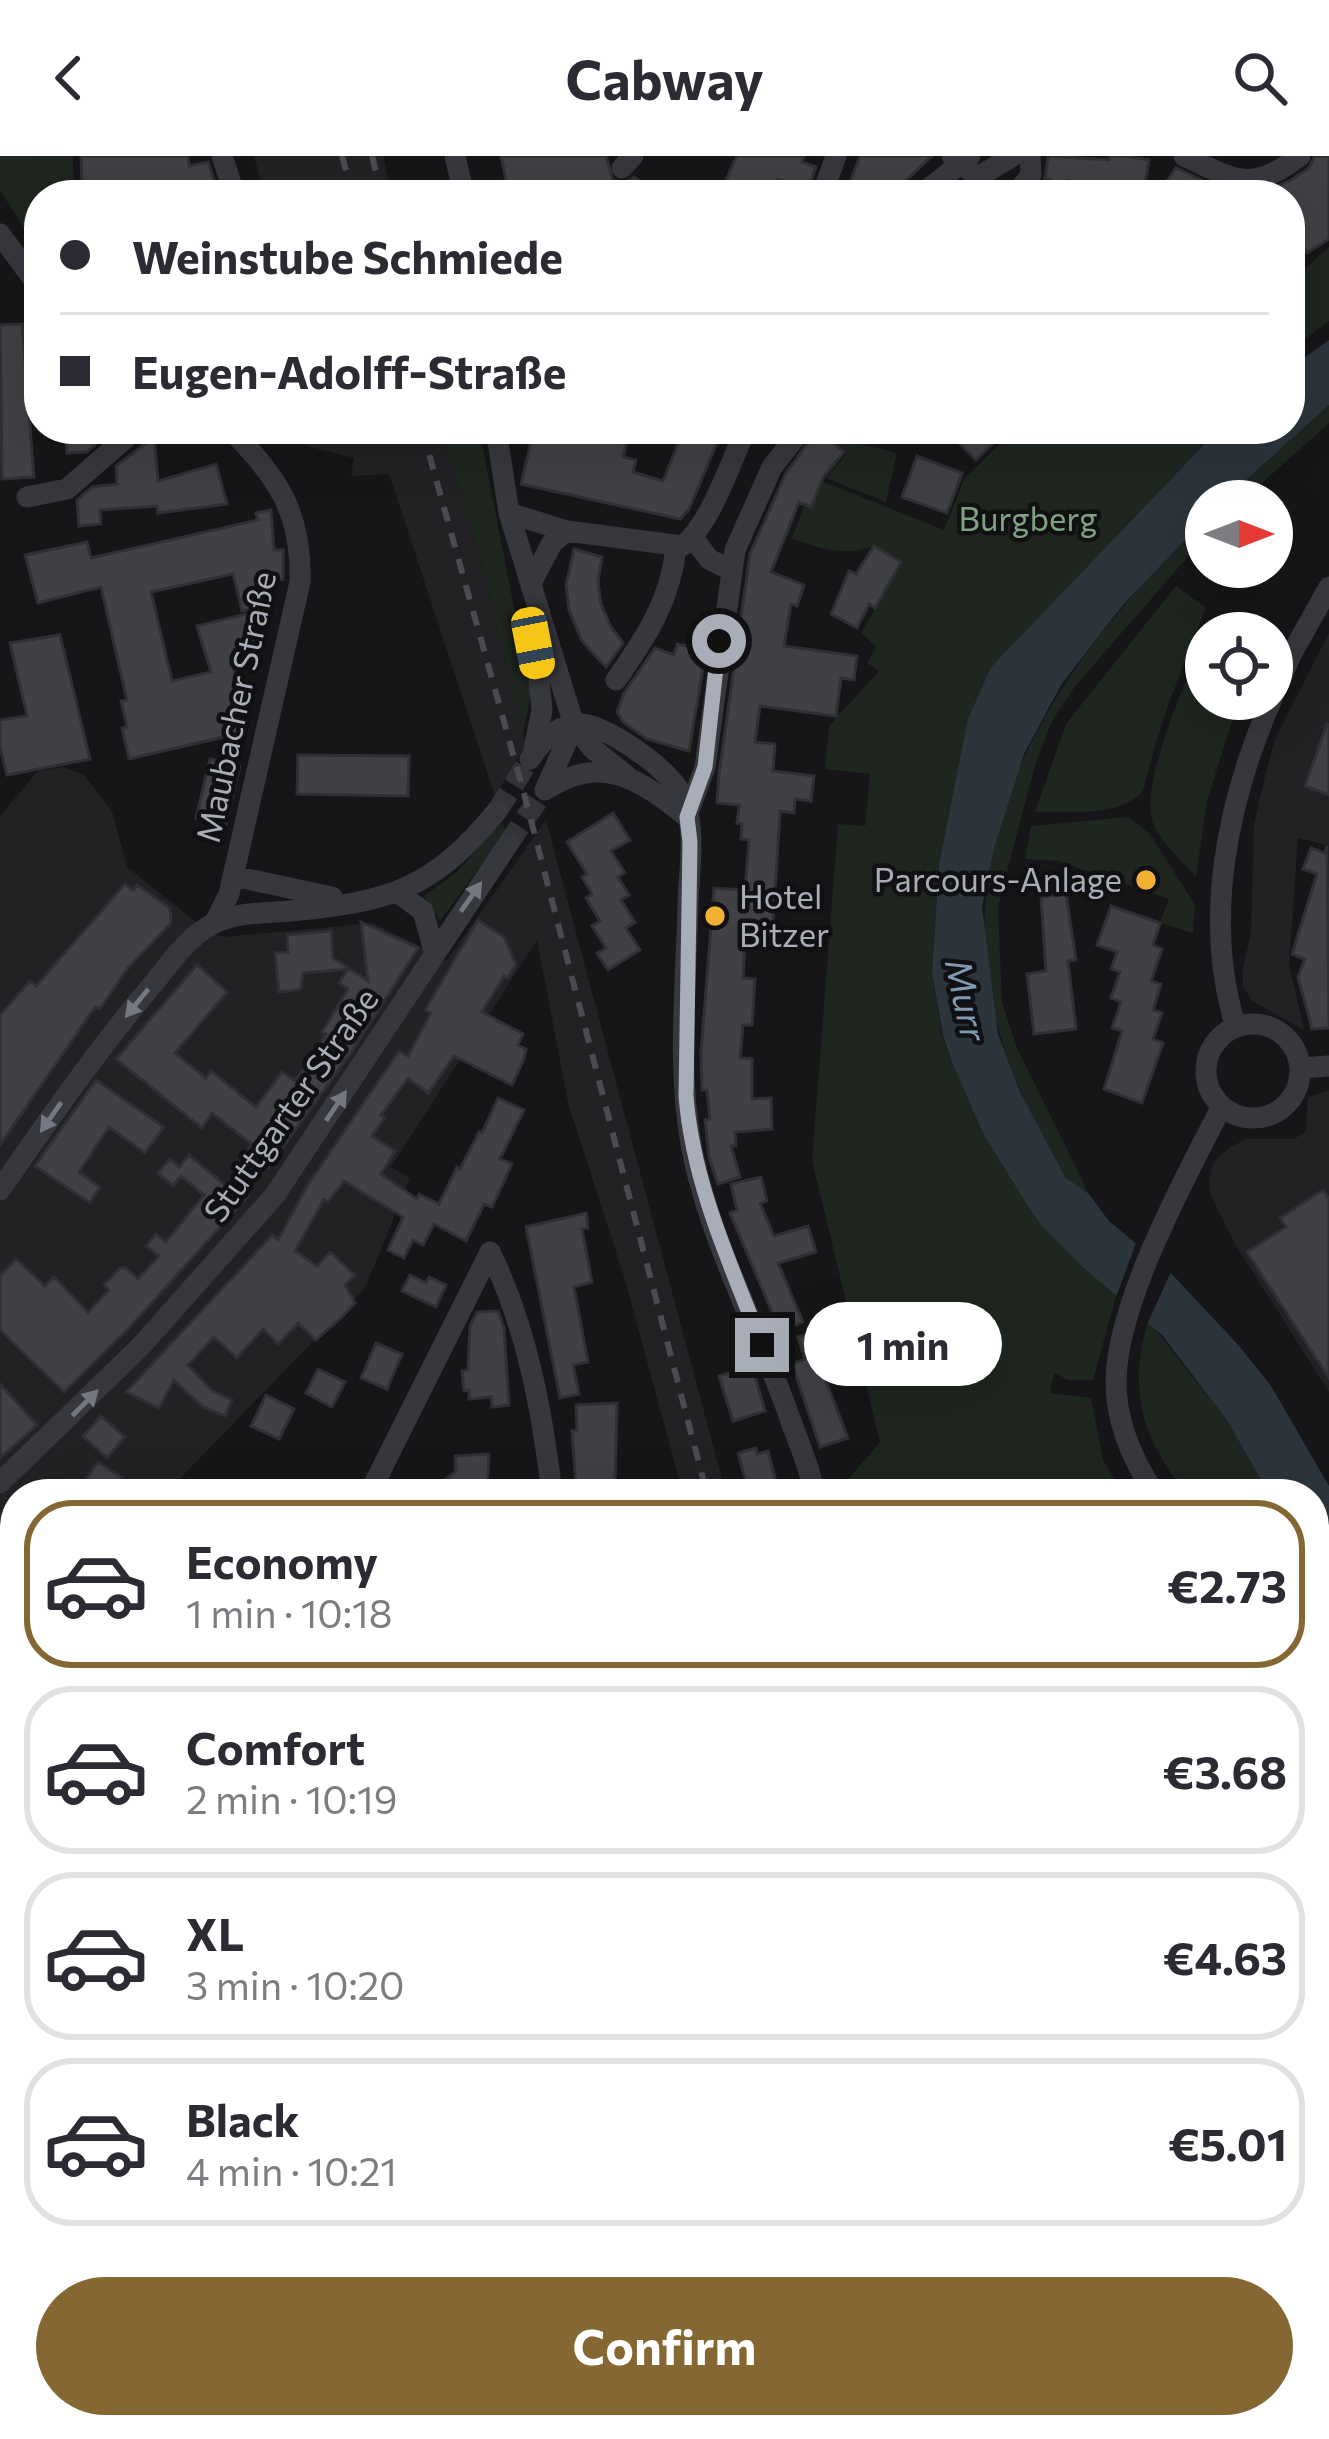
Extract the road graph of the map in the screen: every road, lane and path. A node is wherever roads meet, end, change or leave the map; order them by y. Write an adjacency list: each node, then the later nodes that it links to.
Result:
1 (1013, 156): 4 (street)
2 (1184, 156): 6 (street)
3 (1300, 156): 7 (street)
4 (961, 158): 5 (street)
5 (938, 180)
6 (1236, 180)
7 (1264, 180)
8 (0, 234): 9 (street)
9 (24, 267)
10 (119, 444): 15 (street)
11 (244, 444): 30 (street, Maubacher Straße)
12 (498, 444): 16 (street)
13 (738, 444): 18 (street)
14 (790, 444): 19 (street)
15 (27, 497)
16 (508, 513): 17 (street); 21 (street)
17 (567, 531): 18 (street); 21 (street)
18 (684, 542): 19 (street); 23 (street)
19 (730, 570): 28 (street)
20 (1329, 587): 22 (street)
21 (532, 589): 25 (street); 25 (street)
22 (1293, 651)
23 (616, 680)
24 (1264, 720): 35 (street)
25 (574, 724): 26 (street); 26 (street); 28 (street)
26 (627, 776): 28 (street)
27 (497, 811): 31 (street)
28 (687, 817): 43 (street)
29 (508, 844): 34 (street, Stuttgarter Straße, one-way to 29)
30 (233, 876): 32 (street, Maubacher Straße); 33 (street, Maubacher Straße)
31 (398, 893): 32 (street); 34 (street)
32 (363, 902): 33 (street)
33 (215, 922): 39 (street, one-way to 39)
34 (434, 951): 40 (street, Stuttgarter Straße, one-way to 34)
35 (1236, 1027): 37 (street); 38 (street)
36 (1329, 1066): 37 (street)
37 (1302, 1068): 38 (street)
38 (1221, 1108): 44 (street)
39 (0, 1190)
40 (5, 1479)
41 (376, 1479): 42 (street)
42 (550, 1479)
43 (811, 1479)
44 (1148, 1479)

